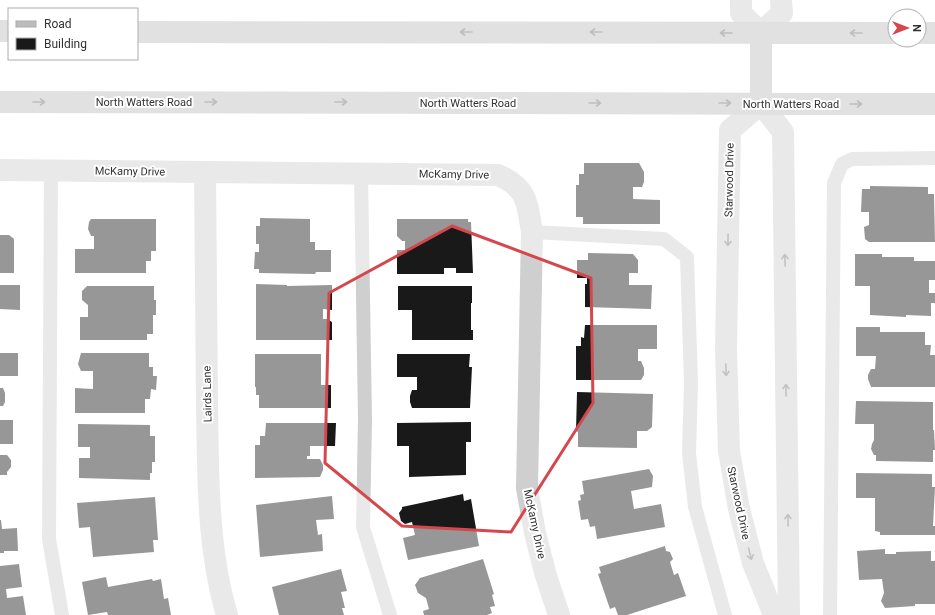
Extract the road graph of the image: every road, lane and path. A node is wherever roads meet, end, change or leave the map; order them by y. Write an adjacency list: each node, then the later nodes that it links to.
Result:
1 (741, 0): 4 (street)
2 (781, 0): 4 (street)
3 (138, 32): 4 (main road, one-way to 3)
4 (761, 33): 5 (main road, one-way to 4); 7 (main road)
5 (887, 33)
6 (0, 102): 7 (main road, North Watters Road, one-way to 7)
7 (761, 104): 8 (main road, North Watters Road, one-way to 8); 20 (street, Starwood Drive, one-way to 20); 21 (street, one-way to 7)
8 (935, 104)
9 (935, 158): 22 (lane)
10 (0, 170): 11 (street, McKamy Drive)
11 (51, 170): 12 (street, McKamy Drive); 15 (lane)
12 (204, 172): 13 (street, McKamy Drive); 16 (street, Lairds Lane)
13 (361, 173): 14 (street, McKamy Drive); 17 (lane)
14 (532, 232): 18 (street, McKamy Drive); 19 (lane)
15 (62, 615)
16 (227, 615)
17 (390, 615)
18 (559, 615)
19 (725, 615)
20 (774, 615)
21 (789, 615)
22 (830, 615)

